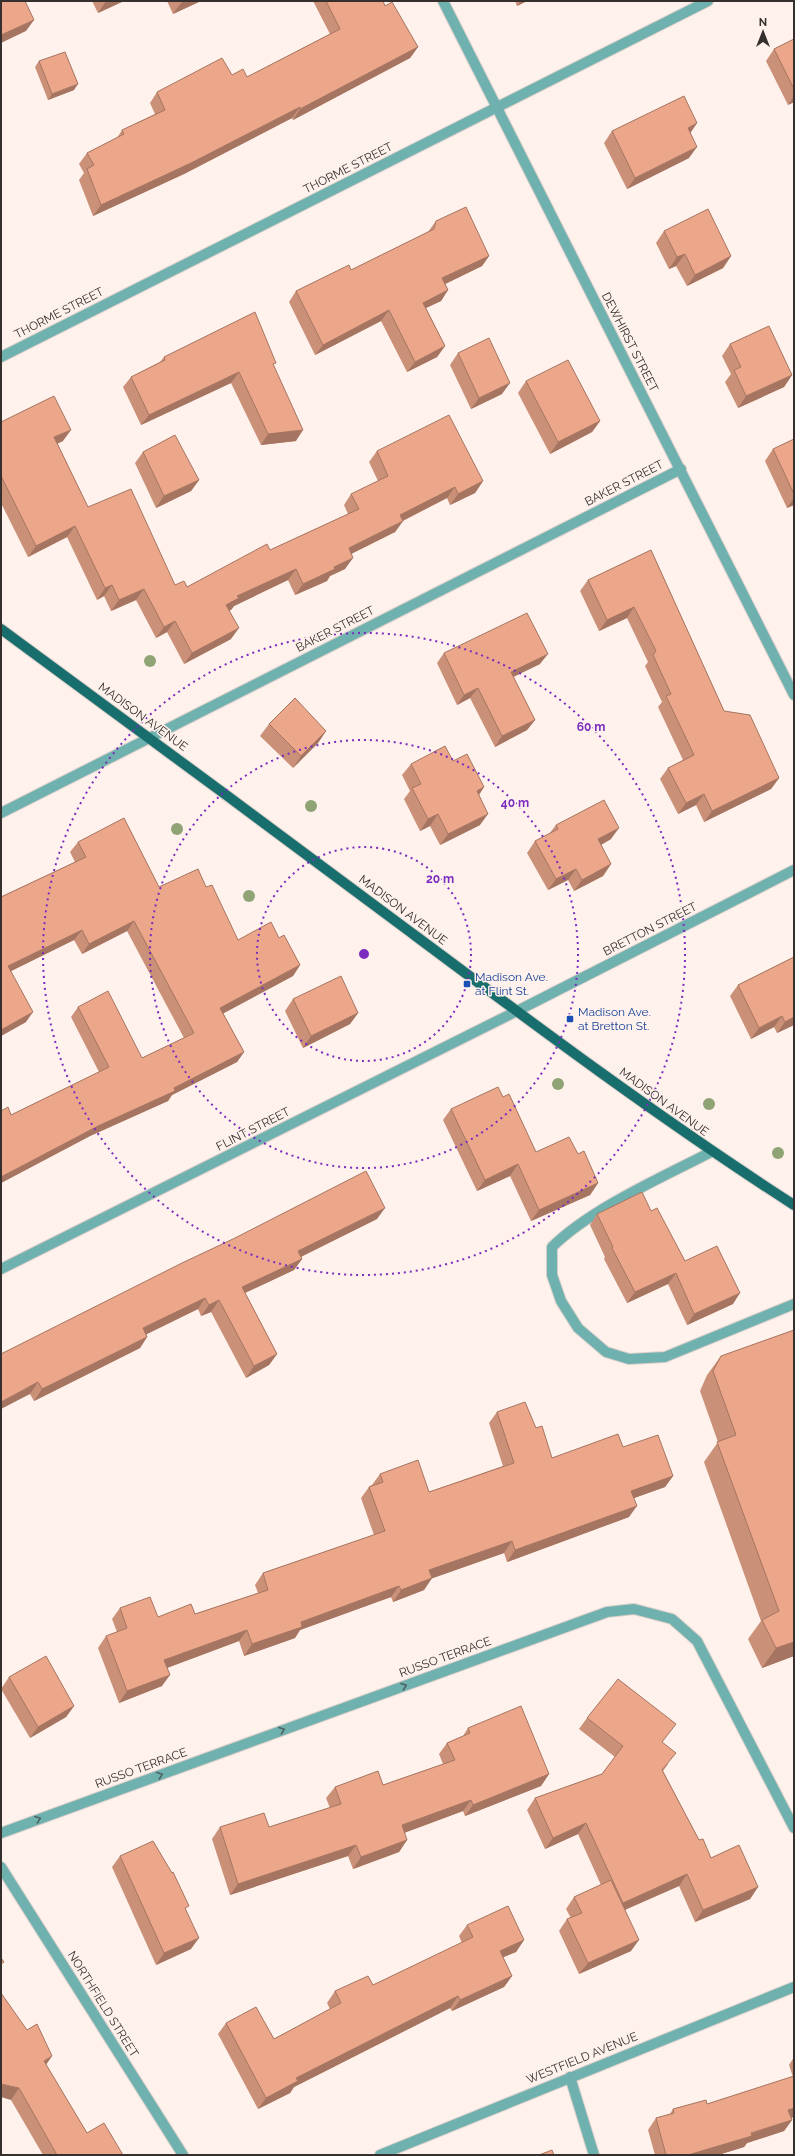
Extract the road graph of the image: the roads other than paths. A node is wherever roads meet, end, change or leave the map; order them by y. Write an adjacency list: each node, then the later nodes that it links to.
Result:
1 (443, 1): 3 (street, DEWHIRST STREET)
2 (708, 1): 3 (street, THORME STREET)
3 (496, 108): 4 (street, THORME STREET); 5 (street, DEWHIRST STREET)
4 (1, 357)
5 (680, 469): 7 (street, DEWHIRST STREET); 8 (street, BAKER STREET)
6 (1, 629): 8 (main road, MADISON AVENUE)
7 (794, 694)
8 (149, 737): 9 (street, BAKER STREET); 11 (main road, MADISON AVENUE)
9 (1, 813)
10 (794, 870): 11 (street, BRETTON STREET)
11 (517, 1011): 12 (main road, MADISON AVENUE); 14 (street, FLINT STREET)
12 (711, 1152): 13 (main road, MADISON AVENUE); 15 (street)
13 (794, 1205)
14 (1, 1269)
15 (794, 1304)
16 (794, 1828): 17 (street, RUSSO TERRACE, one-way to 16)
17 (1, 1833)
18 (1, 1868): 21 (street, NORTHFIELD STREET)
19 (794, 1986): 20 (street, WESTFIELD AVENUE)
20 (570, 2077): 22 (street, WESTFIELD AVENUE); 23 (street)
21 (183, 2155)
22 (380, 2155)
23 (594, 2155)

